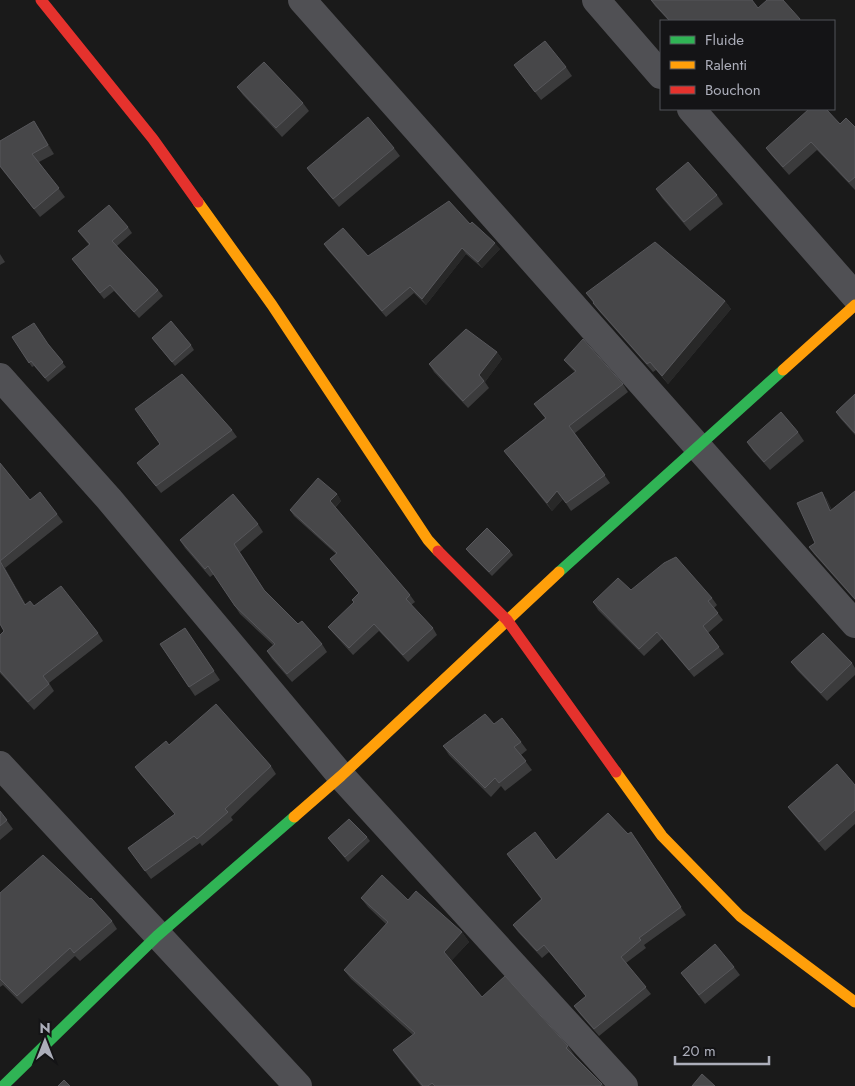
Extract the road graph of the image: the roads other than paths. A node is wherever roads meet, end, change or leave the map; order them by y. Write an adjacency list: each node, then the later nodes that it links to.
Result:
1 (41, 0): 10 (street)
2 (302, 0): 9 (street)
3 (596, 0): 4 (street)
4 (660, 74)
5 (692, 110): 6 (street)
6 (855, 296)
7 (855, 305): 9 (street)
8 (0, 377): 13 (street)
9 (697, 446): 10 (street); 11 (street)
10 (507, 620): 13 (street); 15 (street)
11 (855, 624)
12 (0, 765): 14 (street)
13 (341, 776): 14 (street); 18 (street)
14 (157, 936): 16 (street); 17 (street)
15 (855, 1002)
16 (3, 1086)
17 (298, 1086)
18 (624, 1086)

